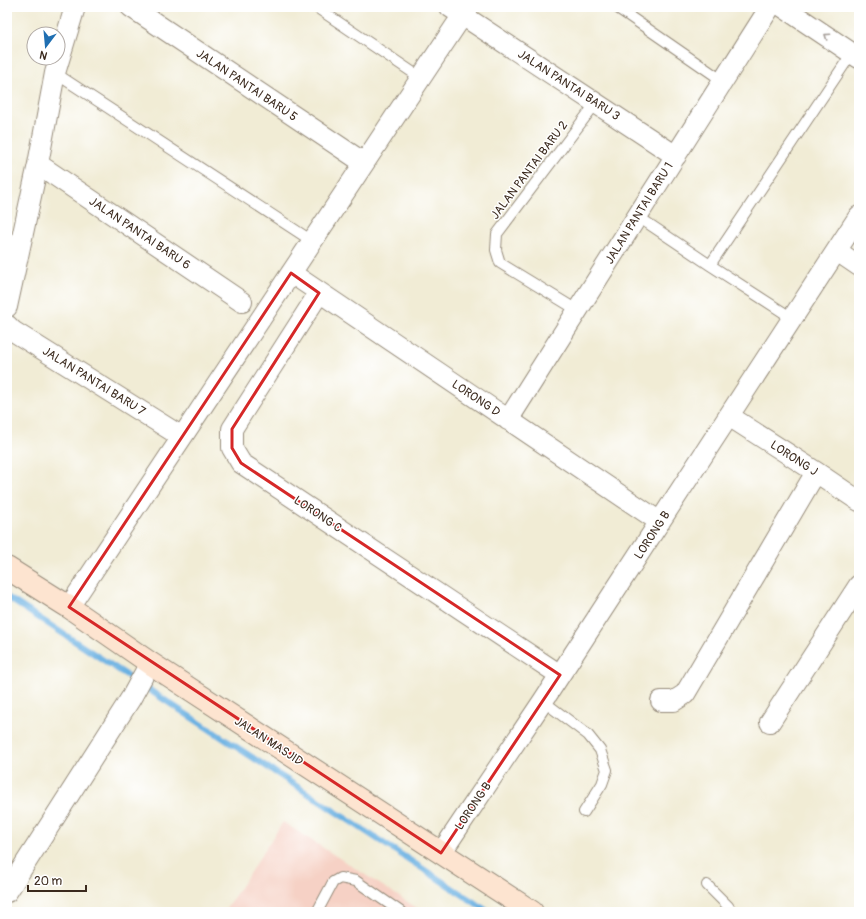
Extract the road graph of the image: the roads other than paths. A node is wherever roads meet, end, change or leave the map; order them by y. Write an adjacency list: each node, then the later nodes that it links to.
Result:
1 (75, 7): 9 (street)
2 (131, 7): 14 (street, JALAN PANTAI BARU 5)
3 (316, 7): 10 (lane)
4 (616, 7): 11 (lane)
5 (770, 7): 11 (street, JALAN PANTAI BARU 1)
6 (783, 7): 8 (street, one-way to 6)
7 (460, 10): 10 (street); 12 (street, JALAN PANTAI BARU 3)
8 (855, 55): 20 (lane)
9 (55, 73): 15 (street); 18 (lane)
10 (421, 78): 14 (street)
11 (723, 81): 13 (street, JALAN PANTAI BARU 1)
12 (596, 103): 13 (street, JALAN PANTAI BARU 3); 26 (lane, JALAN PANTAI BARU 2)
13 (676, 156): 16 (street, JALAN PANTAI BARU 1)
14 (364, 163): 18 (street)
15 (38, 164): 24 (street, JALAN PANTAI BARU 6); 25 (street)
16 (637, 216): 20 (lane); 26 (street, JALAN PANTAI BARU 1)
17 (859, 216): 19 (street, LORONG B)
18 (312, 242): 22 (street)
19 (836, 251): 21 (street); 27 (street, LORONG B)
20 (710, 265): 27 (lane)
21 (859, 266)
22 (291, 274): 23 (street, LORONG D); 31 (street)
23 (319, 293): 30 (street, LORONG D); 39 (street, LORONG C)
24 (242, 302)
25 (7, 307)
26 (577, 310): 30 (street, JALAN PANTAI BARU 1)
27 (792, 318): 29 (street, LORONG B)
28 (7, 325): 31 (street, JALAN PANTAI BARU 7)
29 (729, 416): 32 (street, LORONG J); 34 (street, LORONG B)
30 (508, 420): 34 (street, LORONG D)
31 (182, 436): 37 (street)
32 (816, 472): 33 (street, LORONG J); 41 (street)
33 (859, 501)
34 (660, 522): 39 (street, LORONG B)
35 (7, 568): 37 (street, JALAN MASJID)
36 (859, 585): 42 (street)
37 (69, 607): 38 (street, JALAN MASJID)
38 (146, 670): 44 (street, JALAN MASJID); 46 (street)
39 (560, 675): 40 (street, LORONG B)
40 (543, 701): 43 (lane); 44 (street, LORONG B)
41 (661, 701)
42 (770, 722)
43 (584, 812)
44 (441, 853): 49 (street, JALAN MASJID)
45 (707, 885): 50 (lane)
46 (7, 892)
47 (316, 912): 48 (lane)
48 (401, 912)
49 (532, 912)
50 (732, 912)

